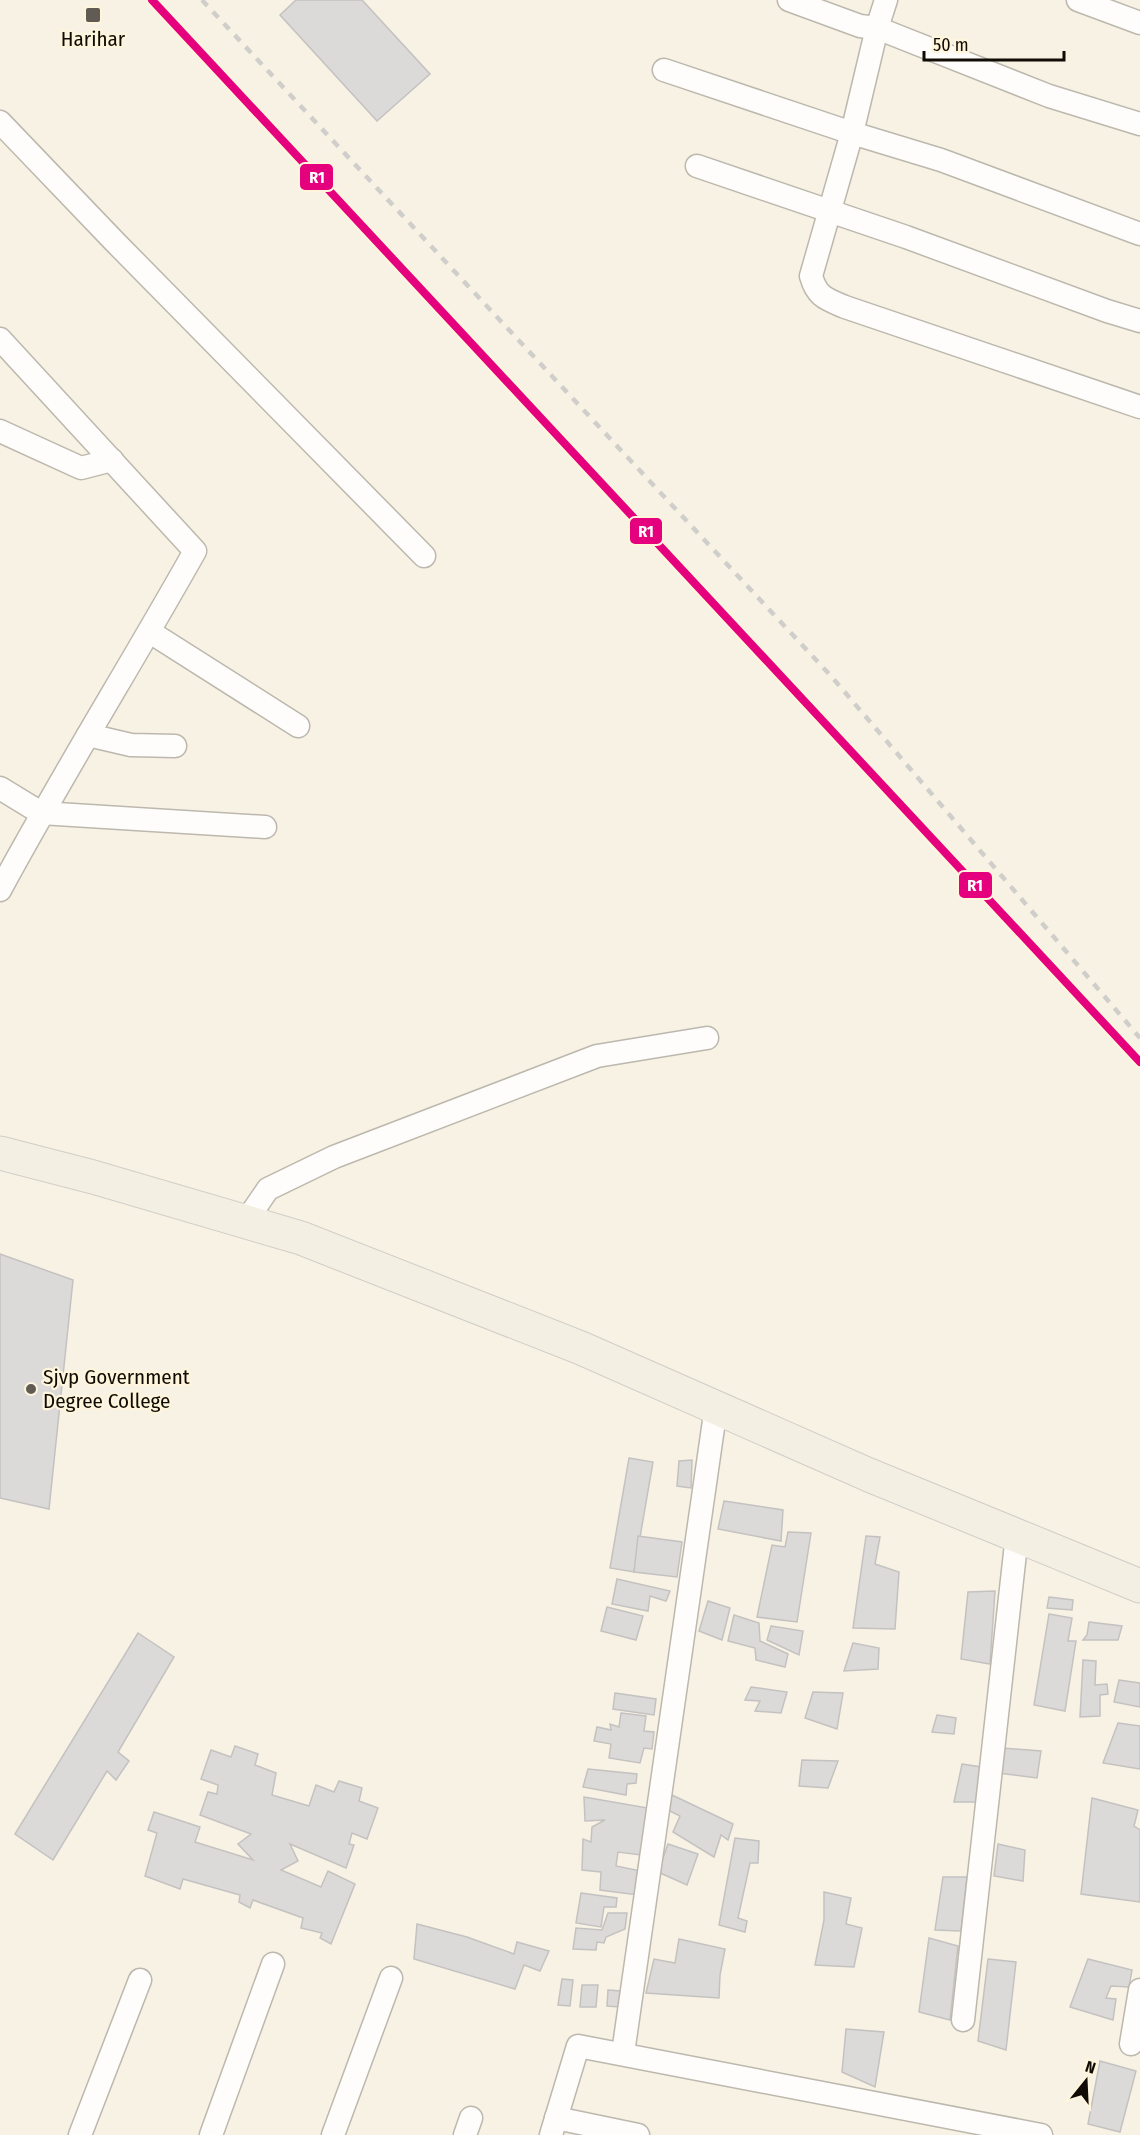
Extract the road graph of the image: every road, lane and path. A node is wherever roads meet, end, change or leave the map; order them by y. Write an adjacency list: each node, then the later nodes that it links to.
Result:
1 (789, 0): 5 (street)
2 (886, 0): 5 (street)
3 (1078, 0): 4 (street)
4 (1140, 23)
5 (877, 28): 8 (street); 9 (street)
6 (664, 70): 9 (street)
7 (0, 122): 18 (street)
8 (1140, 124)
9 (852, 133): 11 (street); 12 (street)
10 (697, 166): 11 (street)
11 (830, 213): 13 (street); 15 (street)
12 (1140, 234)
13 (1140, 321)
14 (0, 339): 17 (street)
15 (1140, 407)
16 (0, 431): 17 (street)
17 (112, 460): 19 (street)
18 (424, 556)
19 (150, 632): 20 (street); 21 (street)
20 (298, 726)
21 (88, 735): 22 (street); 24 (street)
22 (175, 746)
23 (0, 788): 24 (street)
24 (41, 813): 25 (street); 26 (street)
25 (265, 827)
26 (0, 890)
27 (707, 1038): 29 (street)
28 (0, 1153): 29 (main road)
29 (246, 1221): 30 (main road)
30 (716, 1407): 31 (main road); 39 (street)
31 (1017, 1535): 32 (main road); 37 (street)
32 (1140, 1586)
33 (273, 1964): 42 (street)
34 (391, 1978): 43 (street)
35 (140, 1980): 41 (street)
36 (1140, 1990): 38 (street)
37 (963, 2020)
38 (1131, 2044)
39 (623, 2053): 40 (street); 45 (street)
40 (554, 2126): 44 (street)
41 (80, 2135)
42 (211, 2135)
43 (333, 2135)
44 (636, 2135)
45 (1041, 2135)

